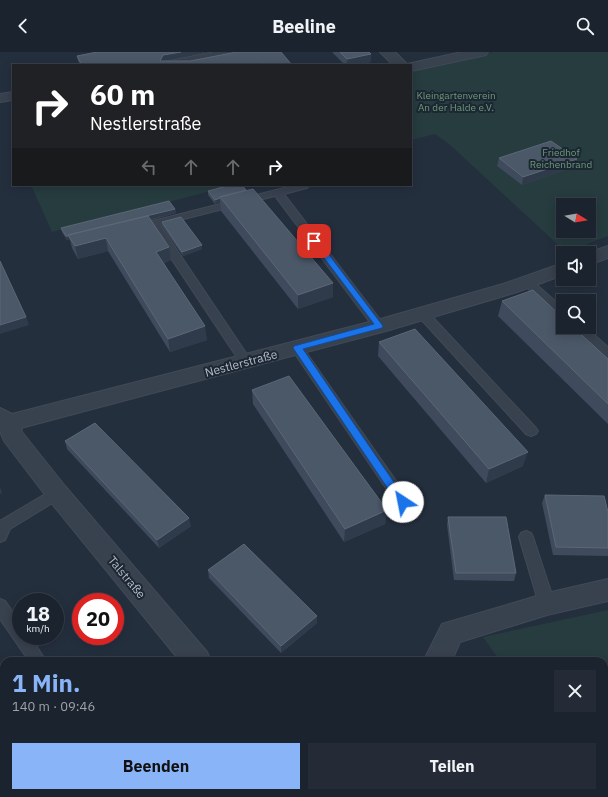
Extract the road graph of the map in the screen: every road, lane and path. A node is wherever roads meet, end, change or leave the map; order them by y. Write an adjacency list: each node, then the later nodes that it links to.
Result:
1 (235, 52): 4 (street)
2 (387, 52): 5 (street)
3 (481, 52): 6 (street)
4 (174, 64)
5 (400, 64)
6 (412, 67)
7 (12, 96): 8 (street)
8 (0, 98)
9 (304, 186): 10 (lane)
10 (277, 192): 11 (lane); 19 (lane)
11 (154, 224): 12 (lane); 23 (lane)
12 (125, 231)
13 (608, 252): 14 (street)
14 (596, 256)
15 (556, 272): 16 (street, Nestlerstraße)
16 (528, 282): 17 (lane); 18 (street, Nestlerstraße)
17 (556, 308)
18 (422, 313): 19 (street, Nestlerstraße); 25 (lane)
19 (379, 326): 21 (street, Nestlerstraße)
20 (586, 334): 22 (lane)
21 (297, 348): 23 (street, Nestlerstraße); 27 (lane)
22 (608, 354)
23 (246, 362): 24 (street, Nestlerstraße)
24 (4, 420): 26 (street, Talstraße)
25 (531, 430)
26 (57, 493): 28 (lane); 34 (street, Talstraße)
27 (403, 502)
28 (0, 536)
29 (526, 537): 31 (lane)
30 (608, 590): 31 (street)
31 (548, 604): 35 (street)
32 (0, 606): 33 (lane)
33 (35, 657)
34 (193, 657)
35 (439, 657)

